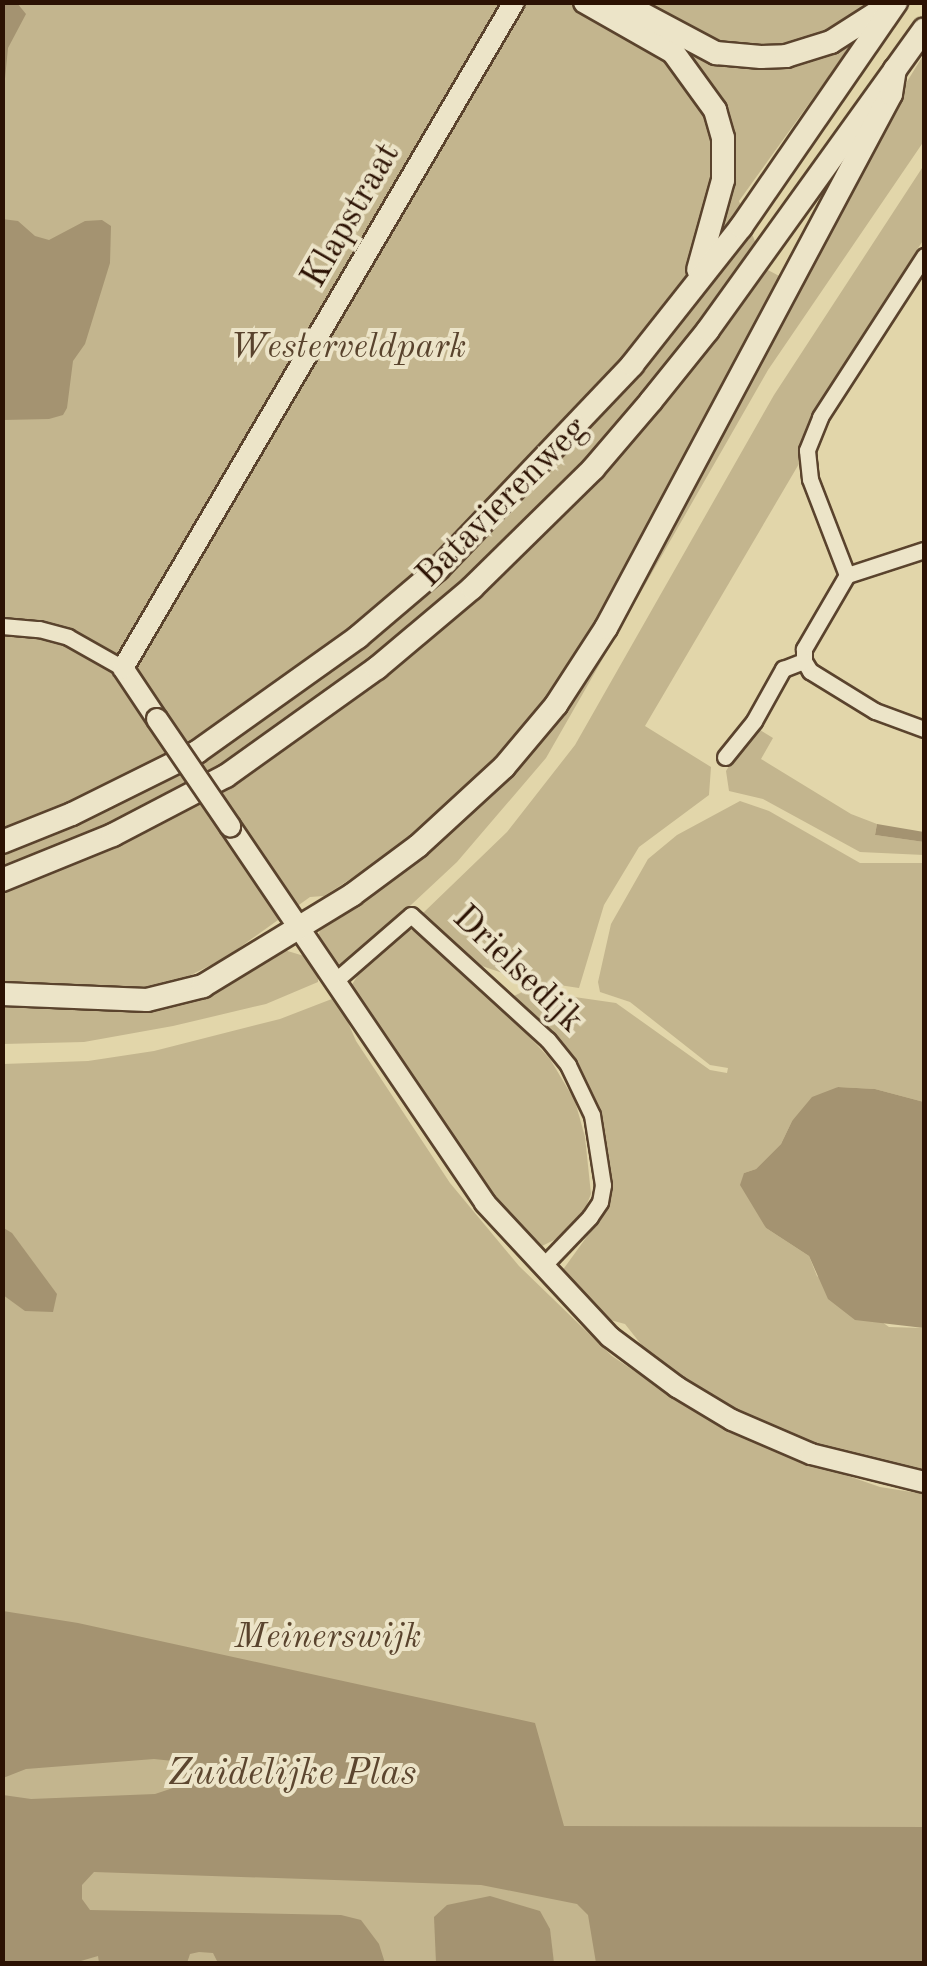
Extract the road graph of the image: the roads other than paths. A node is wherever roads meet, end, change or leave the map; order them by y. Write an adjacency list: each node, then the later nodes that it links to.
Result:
1 (514, 2): 13 (street, Klapstraat)
2 (585, 2): 8 (main road)
3 (620, 2): 4 (main road)
4 (894, 2): 8 (main road, Batavierenweg)
5 (924, 29): 6 (main road, Batavierenweg)
6 (895, 69): 17 (main road, Batavierenweg); 18 (main road)
7 (924, 256): 10 (street)
8 (690, 292): 16 (main road, Batavierenweg)
9 (924, 550): 10 (street)
10 (847, 575): 12 (street)
11 (2, 626): 13 (street)
12 (804, 661): 14 (street); 15 (street)
13 (123, 668): 18 (street, bridge)
14 (924, 729)
15 (725, 757)
16 (2, 842)
17 (2, 880)
18 (298, 929): 19 (street); 20 (main road)
19 (336, 980): 21 (street); 21 (street, Drielsedijk)
20 (2, 994)
21 (542, 1267): 22 (street)
22 (924, 1482)

